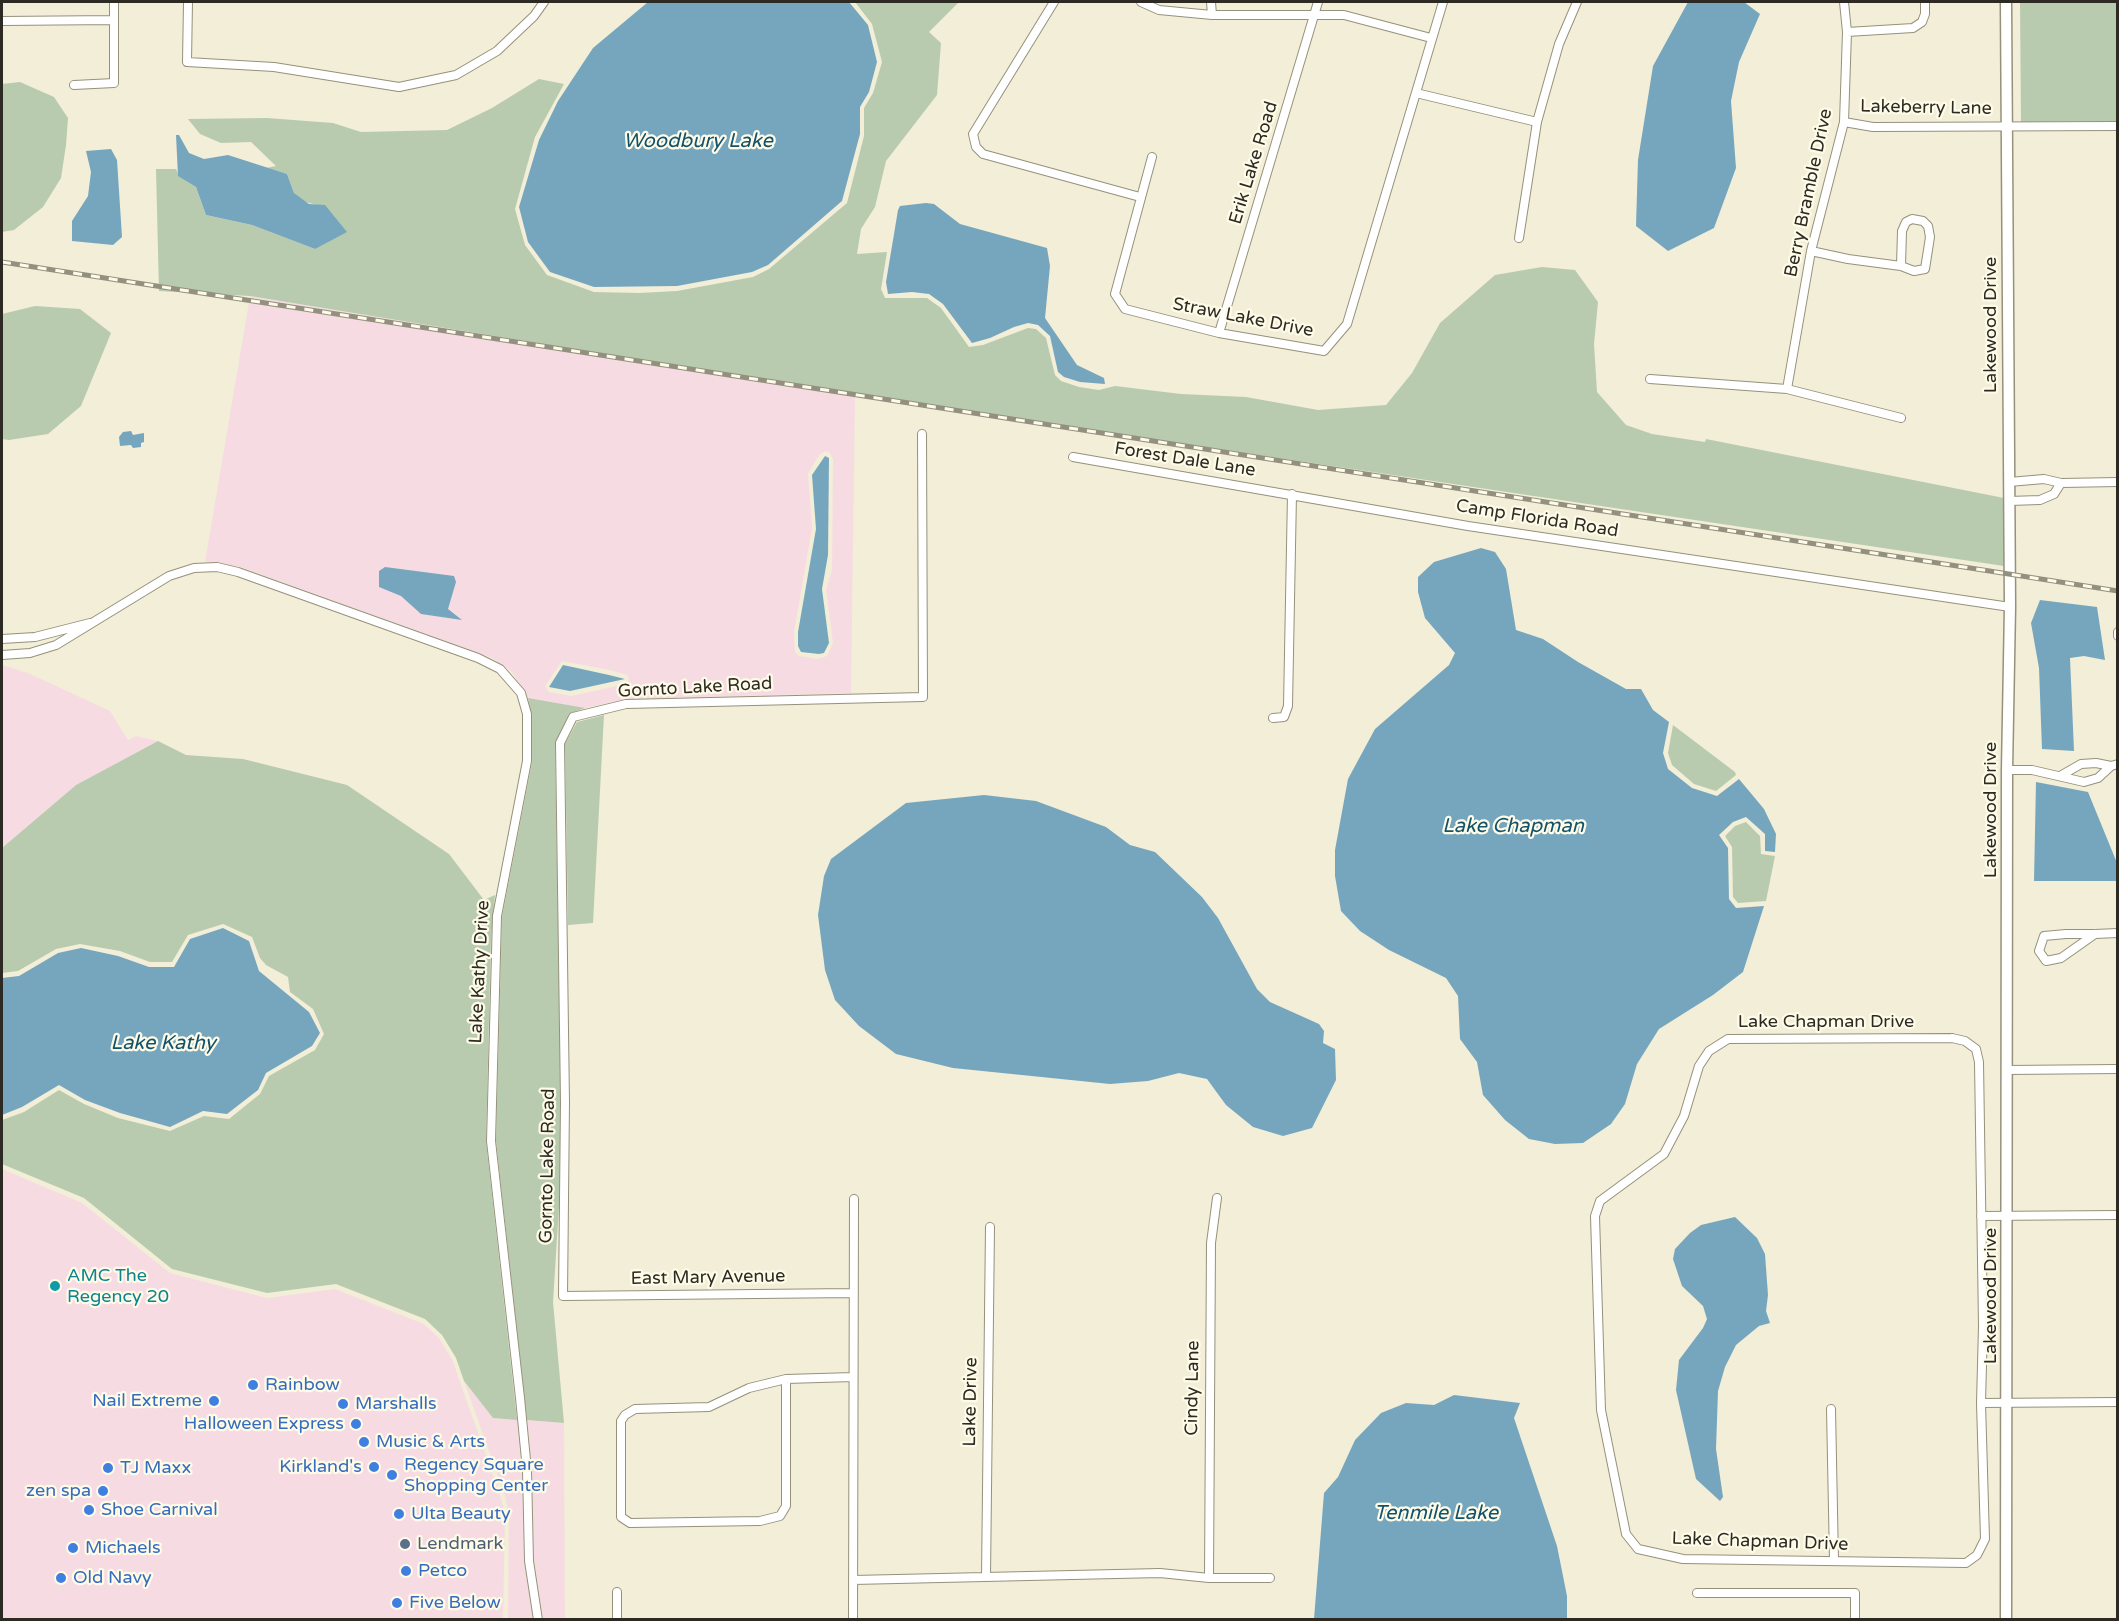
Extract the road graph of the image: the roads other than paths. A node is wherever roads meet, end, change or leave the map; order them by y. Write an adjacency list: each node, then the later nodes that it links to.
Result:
1 (114, 2): 15 (street)
2 (188, 2): 3 (street)
3 (544, 2)
4 (1053, 2): 26 (street)
5 (1141, 2): 13 (street)
6 (1211, 2): 13 (street)
7 (1318, 2): 14 (street, Erik Lake Road)
8 (1443, 2): 18 (street, Straw Lake Drive)
9 (1577, 2): 21 (street)
10 (1844, 2): 17 (street, Berry Bramble Drive)
11 (1925, 2): 17 (street)
12 (2006, 2): 23 (street, Lakewood Drive)
13 (1212, 15): 14 (street)
14 (1315, 15): 18 (street); 30 (street, Erik Lake Road)
15 (114, 20): 16 (street); 19 (street)
16 (2, 21)
17 (1847, 32): 22 (street, Berry Bramble Drive)
18 (1431, 38): 20 (street, Straw Lake Drive)
19 (74, 85)
20 (1416, 93): 21 (street); 30 (street, Straw Lake Drive)
21 (1537, 122): 27 (street)
22 (1844, 122): 23 (street, Lakeberry Lane); 28 (street, Berry Bramble Drive)
23 (2006, 126): 24 (street, Lakeberry Lane); 36 (street, Lakewood Drive)
24 (2118, 126)
25 (1152, 157): 26 (street, Straw Lake Drive)
26 (1140, 197): 30 (street, Straw Lake Drive)
27 (1519, 238)
28 (1811, 251): 29 (street); 32 (street, Berry Bramble Drive)
29 (1901, 266): 29 (street)
30 (1219, 333)
31 (1650, 379): 32 (street)
32 (1787, 389): 33 (street)
33 (1901, 418)
34 (922, 434): 60 (street, Gornto Lake Road)
35 (1073, 457): 39 (street, Forest Dale Lane)
36 (2009, 482): 38 (street); 40 (street, Lakewood Drive)
37 (2118, 482): 38 (street)
38 (2061, 483): 40 (street)
39 (1292, 494): 41 (street, Camp Florida Road); 45 (street)
40 (2009, 501): 41 (street, Lakewood Drive)
41 (2010, 607): 47 (street, Lakewood Drive)
42 (91, 623): 43 (street, Lake Kathy Drive); 44 (street, Lake Kathy Drive); 74 (street, Lake Kathy Drive)
43 (2, 639)
44 (2, 655)
45 (1273, 718)
46 (2114, 765): 48 (street); 48 (street)
47 (2007, 770): 48 (street); 52 (street, Lakewood Drive)
48 (2060, 776)
49 (2118, 933): 50 (street)
50 (2095, 934): 50 (street)
51 (2118, 1069): 52 (street)
52 (2007, 1070): 57 (street, Lakewood Drive)
53 (1217, 1198): 69 (street, Cindy Lane)
54 (854, 1199): 59 (street)
55 (2118, 1215): 57 (street)
56 (1981, 1216): 57 (street); 63 (street, Lake Chapman Drive); 67 (street, Lake Chapman Drive)
57 (2007, 1216): 65 (street, Lakewood Drive)
58 (990, 1227): 68 (street, Lake Drive)
59 (853, 1293): 60 (street, East Mary Avenue); 61 (street)
60 (563, 1296)
61 (853, 1377): 62 (street); 71 (street)
62 (786, 1379): 62 (street)
63 (1981, 1402): 65 (street); 67 (street, Lake Chapman Drive)
64 (2118, 1402): 65 (street)
65 (2007, 1403): 78 (street, Lakewood Drive)
66 (1831, 1409): 67 (street)
67 (1834, 1561)
68 (986, 1577): 69 (street); 71 (street)
69 (1209, 1578): 70 (street)
70 (1270, 1578)
71 (853, 1580): 76 (street)
72 (617, 1592): 75 (street)
73 (1697, 1593): 77 (street)
74 (538, 1620)
75 (617, 1620)
76 (853, 1620)
77 (1855, 1620)
78 (2006, 1620)

